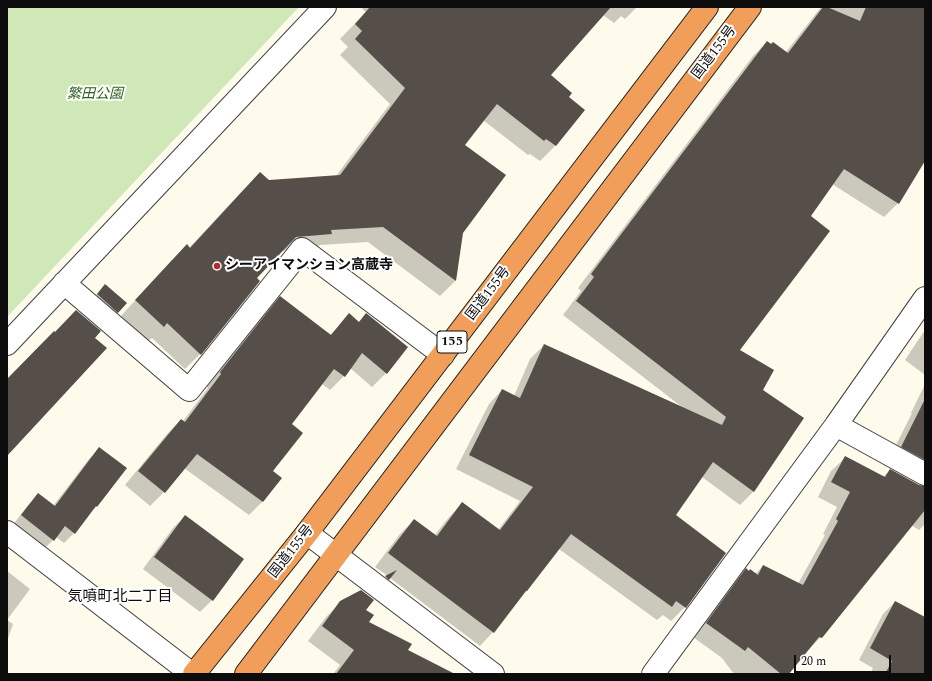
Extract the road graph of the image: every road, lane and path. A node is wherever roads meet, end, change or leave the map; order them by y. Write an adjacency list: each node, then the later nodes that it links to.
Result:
1 (325, 7): 4 (street)
2 (707, 7): 7 (highway, 国道155号 / 155)
3 (750, 7): 12 (highway, 国道155号 / 155)
4 (64, 283): 6 (street); 7 (street)
5 (925, 298): 8 (street)
6 (7, 344)
7 (443, 355): 11 (highway, 国道155号 / 155)
8 (836, 425): 9 (street); 16 (street)
9 (925, 474)
10 (7, 532): 13 (street)
11 (307, 533): 12 (street); 13 (highway, 国道155号 / 155)
12 (336, 555): 14 (highway, 国道155号 / 155); 15 (street)
13 (193, 674)
14 (246, 674)
15 (493, 674)
16 (653, 674)

